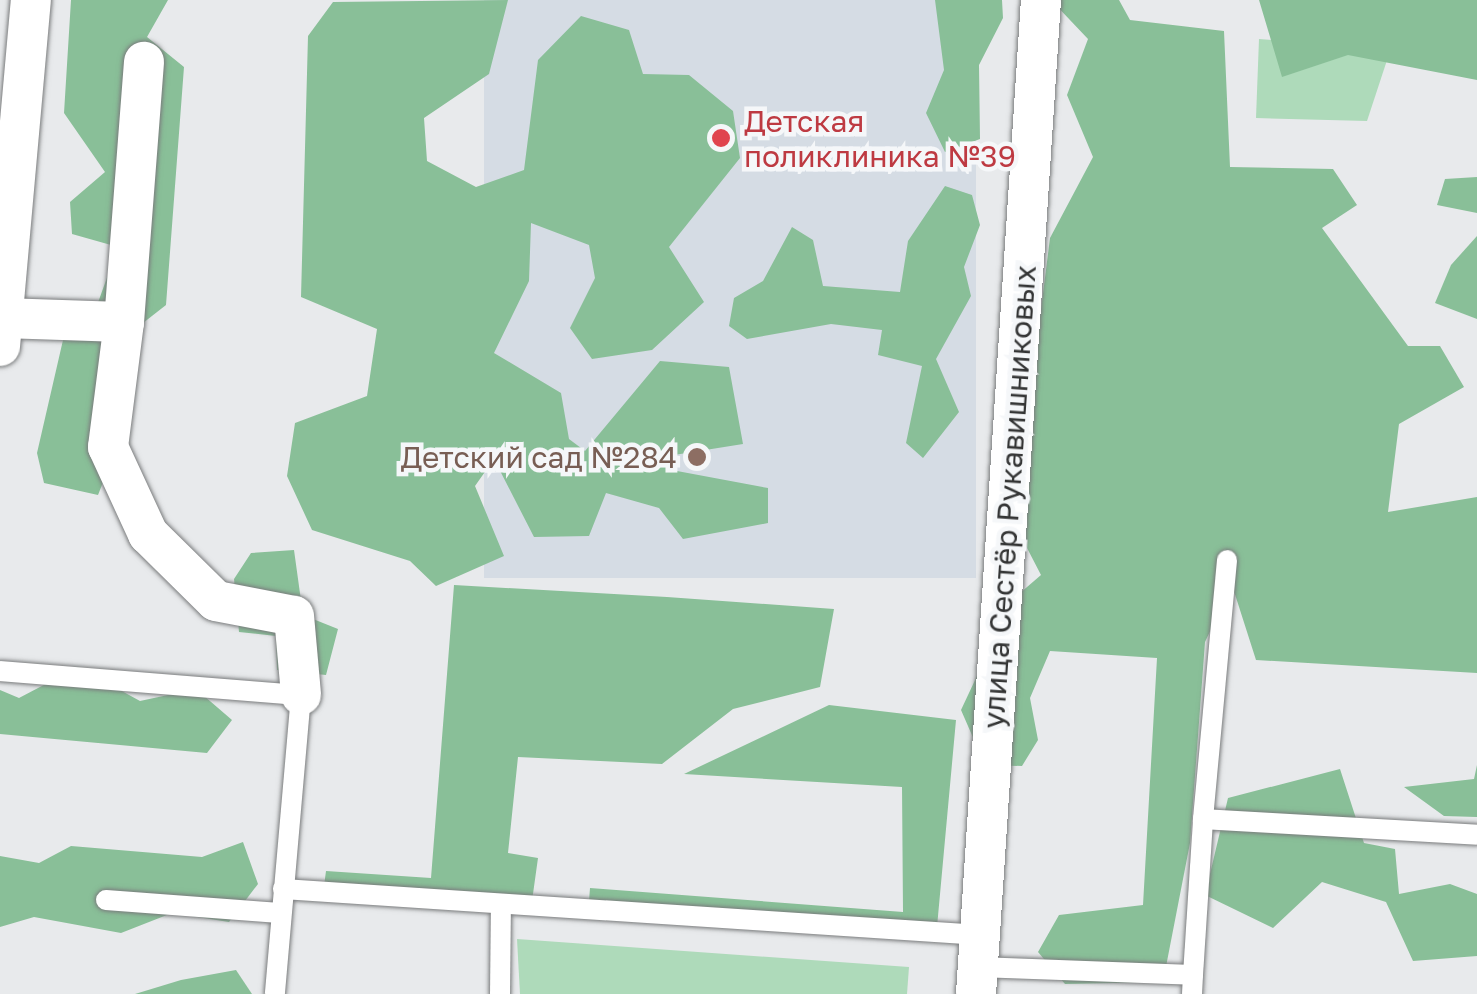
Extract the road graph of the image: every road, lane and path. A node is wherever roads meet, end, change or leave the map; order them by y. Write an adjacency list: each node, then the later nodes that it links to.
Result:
1 (31, 0): 5 (street)
2 (1041, 0): 15 (street, улица Сестёр Рукавишниковых)
3 (144, 62): 4 (street)
4 (124, 322): 5 (street); 8 (street)
5 (1, 332)
6 (1228, 560): 9 (lane)
7 (0, 671): 8 (lane)
8 (301, 695): 11 (lane)
9 (1203, 818): 10 (lane); 16 (lane)
10 (1477, 834)
11 (283, 889): 13 (lane); 14 (lane)
12 (106, 900): 14 (lane)
13 (501, 906): 15 (lane); 18 (lane)
14 (280, 913): 17 (lane)
15 (978, 965): 16 (lane)
16 (1192, 985)
17 (275, 994)
18 (500, 994)

